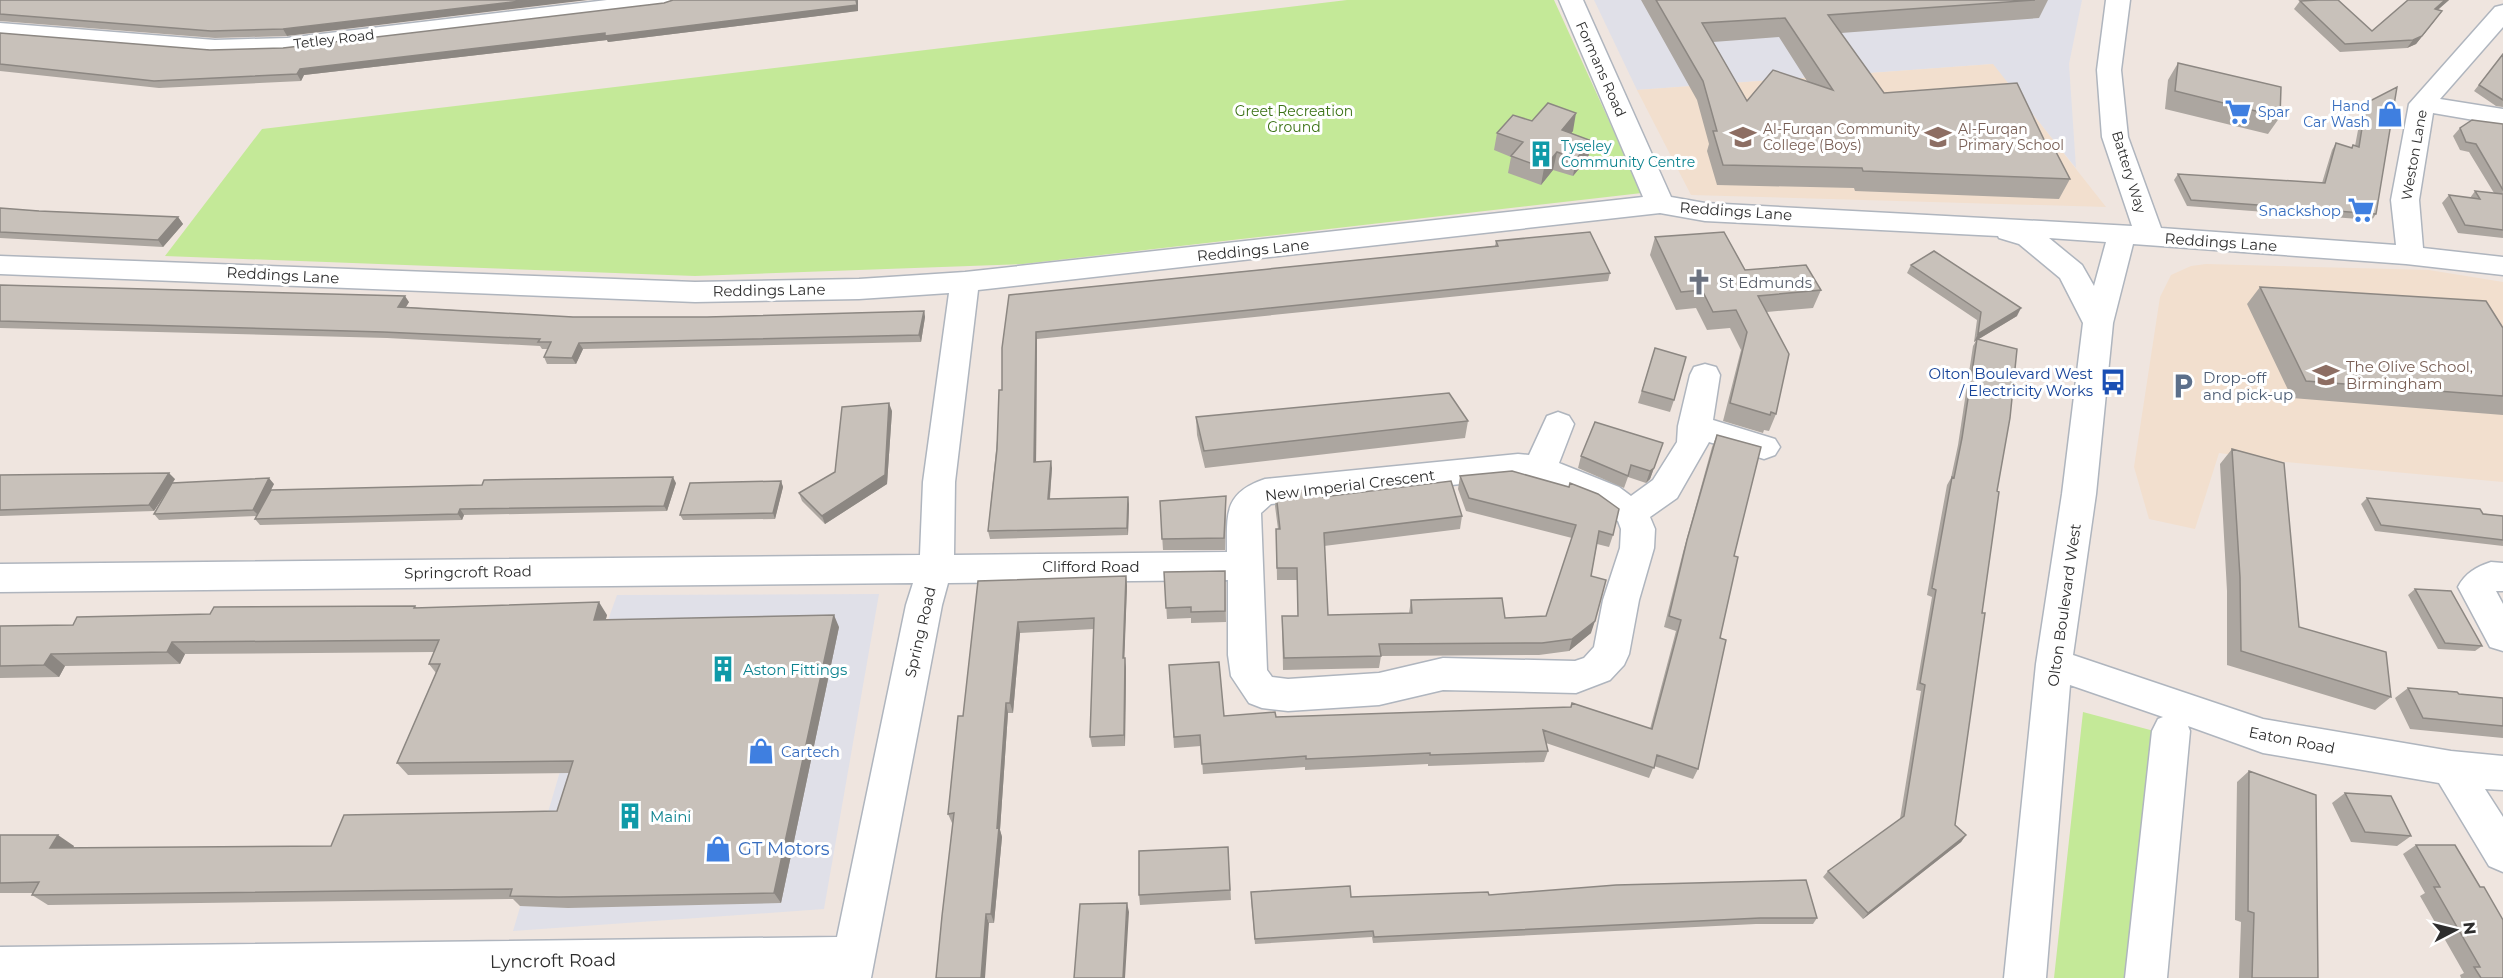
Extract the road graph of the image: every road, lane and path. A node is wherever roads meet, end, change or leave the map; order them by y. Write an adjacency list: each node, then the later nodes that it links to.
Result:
1 (666, 0): 5 (street, Tetley Road)
2 (1571, 0): 8 (street, Formans Road)
3 (2118, 0): 10 (street, Battery Way)
4 (2503, 12): 6 (street, Weston Lane)
5 (0, 30)
6 (2422, 104): 7 (street); 11 (street, Weston Lane)
7 (2503, 117)
8 (1660, 204): 9 (street, Reddings Lane); 14 (street, Reddings Lane)
9 (1988, 226): 10 (street, Reddings Lane); 15 (street)
10 (2136, 236): 11 (street, Reddings Lane); 15 (street, Olton Boulevard West)
11 (2406, 255): 13 (street, Reddings Lane)
12 (0, 265): 14 (street, Reddings Lane)
13 (2503, 266)
14 (965, 282): 23 (street, Spring Road)
15 (2098, 323): 27 (street, Olton Boulevard West)
16 (1705, 375): 18 (street)
17 (1558, 424): 20 (street)
18 (1694, 426): 19 (street); 21 (street)
19 (1764, 447)
20 (1540, 469): 21 (street, New Imperial Crescent); 22 (street, New Imperial Crescent)
21 (1631, 513): 22 (street, New Imperial Crescent)
22 (1246, 566): 23 (street, Clifford Road)
23 (936, 567): 25 (street, Springcroft Road); 33 (street, Spring Road)
24 (2503, 577): 26 (street)
25 (0, 578)
26 (2503, 636)
27 (2054, 664): 29 (street, Eaton Road); 34 (street, Olton Boulevard West)
28 (2170, 731): 35 (street)
29 (2451, 768): 30 (street, Eaton Road); 31 (street)
30 (2503, 773)
31 (2503, 853)
32 (0, 968): 33 (street, Lyncroft Road)
33 (852, 968)
34 (2025, 978)
35 (2146, 978)

